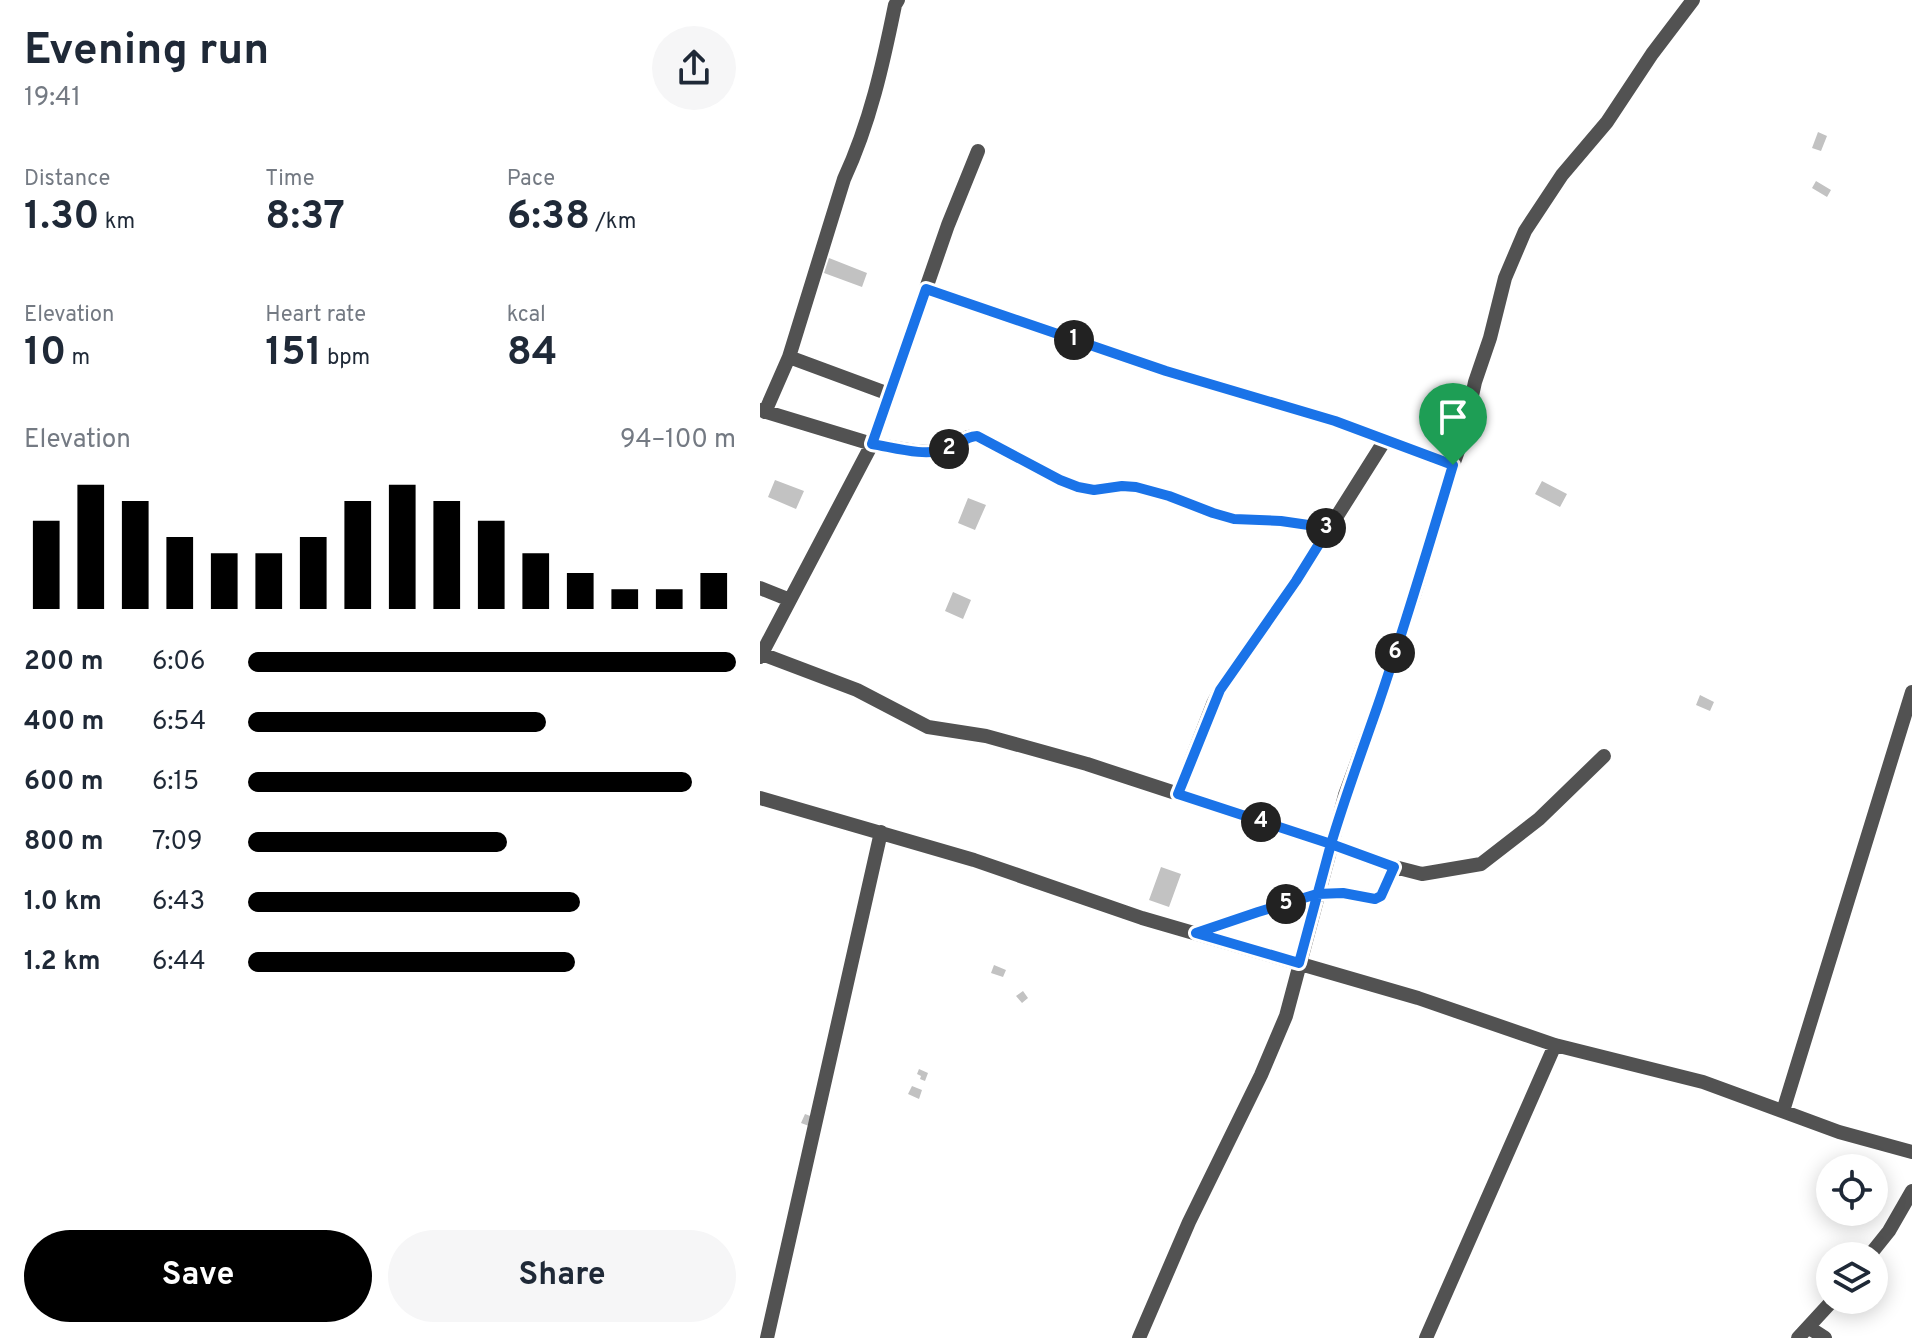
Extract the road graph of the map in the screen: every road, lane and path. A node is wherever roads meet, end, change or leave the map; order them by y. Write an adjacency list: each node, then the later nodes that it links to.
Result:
1 (898, 0): 5 (street)
2 (1693, 0): 10 (street)
3 (978, 151): 4 (street)
4 (926, 289): 6 (street); 8 (street)
5 (789, 357): 6 (street); 7 (street)
6 (889, 394): 9 (street)
7 (762, 411): 9 (street)
8 (1385, 440): 10 (street); 11 (street)
9 (872, 444): 11 (street); 13 (street)
10 (1453, 465): 20 (street)
11 (1329, 528): 17 (street)
12 (760, 588): 13 (street)
13 (790, 600): 14 (street)
14 (761, 655): 17 (street)
15 (1912, 692): 26 (street)
16 (1604, 756): 21 (street)
17 (1178, 794): 20 (street)
18 (760, 798): 19 (street)
19 (881, 832): 23 (street); 32 (street)
20 (1331, 844): 21 (street); 22 (street)
21 (1394, 867): 22 (street)
22 (1317, 894): 23 (street); 24 (street)
23 (1196, 933): 24 (street)
24 (1299, 963): 25 (street); 33 (street)
25 (1555, 1045): 26 (street); 34 (street)
26 (1783, 1111): 27 (street)
27 (1912, 1152)
28 (1912, 1191): 29 (street)
29 (1880, 1242)
30 (1820, 1314): 31 (street)
31 (1803, 1333): 35 (street)
32 (767, 1338)
33 (1139, 1338)
34 (1426, 1338)
35 (1825, 1338)

